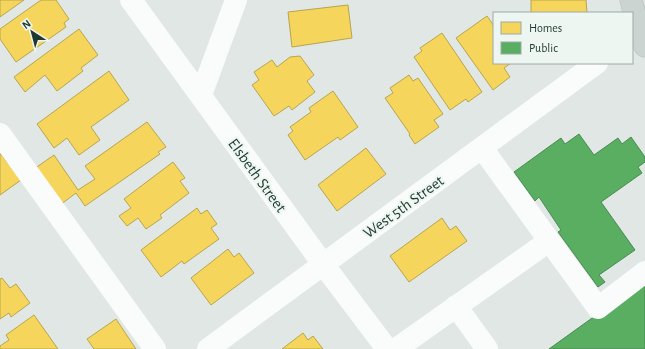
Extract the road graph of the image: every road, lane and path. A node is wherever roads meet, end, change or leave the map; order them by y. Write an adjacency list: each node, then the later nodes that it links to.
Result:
1 (131, 0): 6 (street, Elsbeth Street)
2 (236, 0): 6 (street)
3 (631, 0): 4 (main road)
4 (640, 35)
5 (596, 64): 8 (street, West 5th Street)
6 (201, 95): 10 (street, Elsbeth Street)
7 (0, 134): 13 (street)
8 (482, 148): 9 (street); 10 (street, West 5th Street)
9 (549, 241): 11 (street); 12 (street)
10 (323, 264): 14 (street, West 5th Street); 15 (street, Elsbeth Street)
11 (645, 272)
12 (456, 306): 16 (street); 17 (street)
13 (155, 349)
14 (208, 349)
15 (387, 349)
16 (396, 349)
17 (488, 349)

